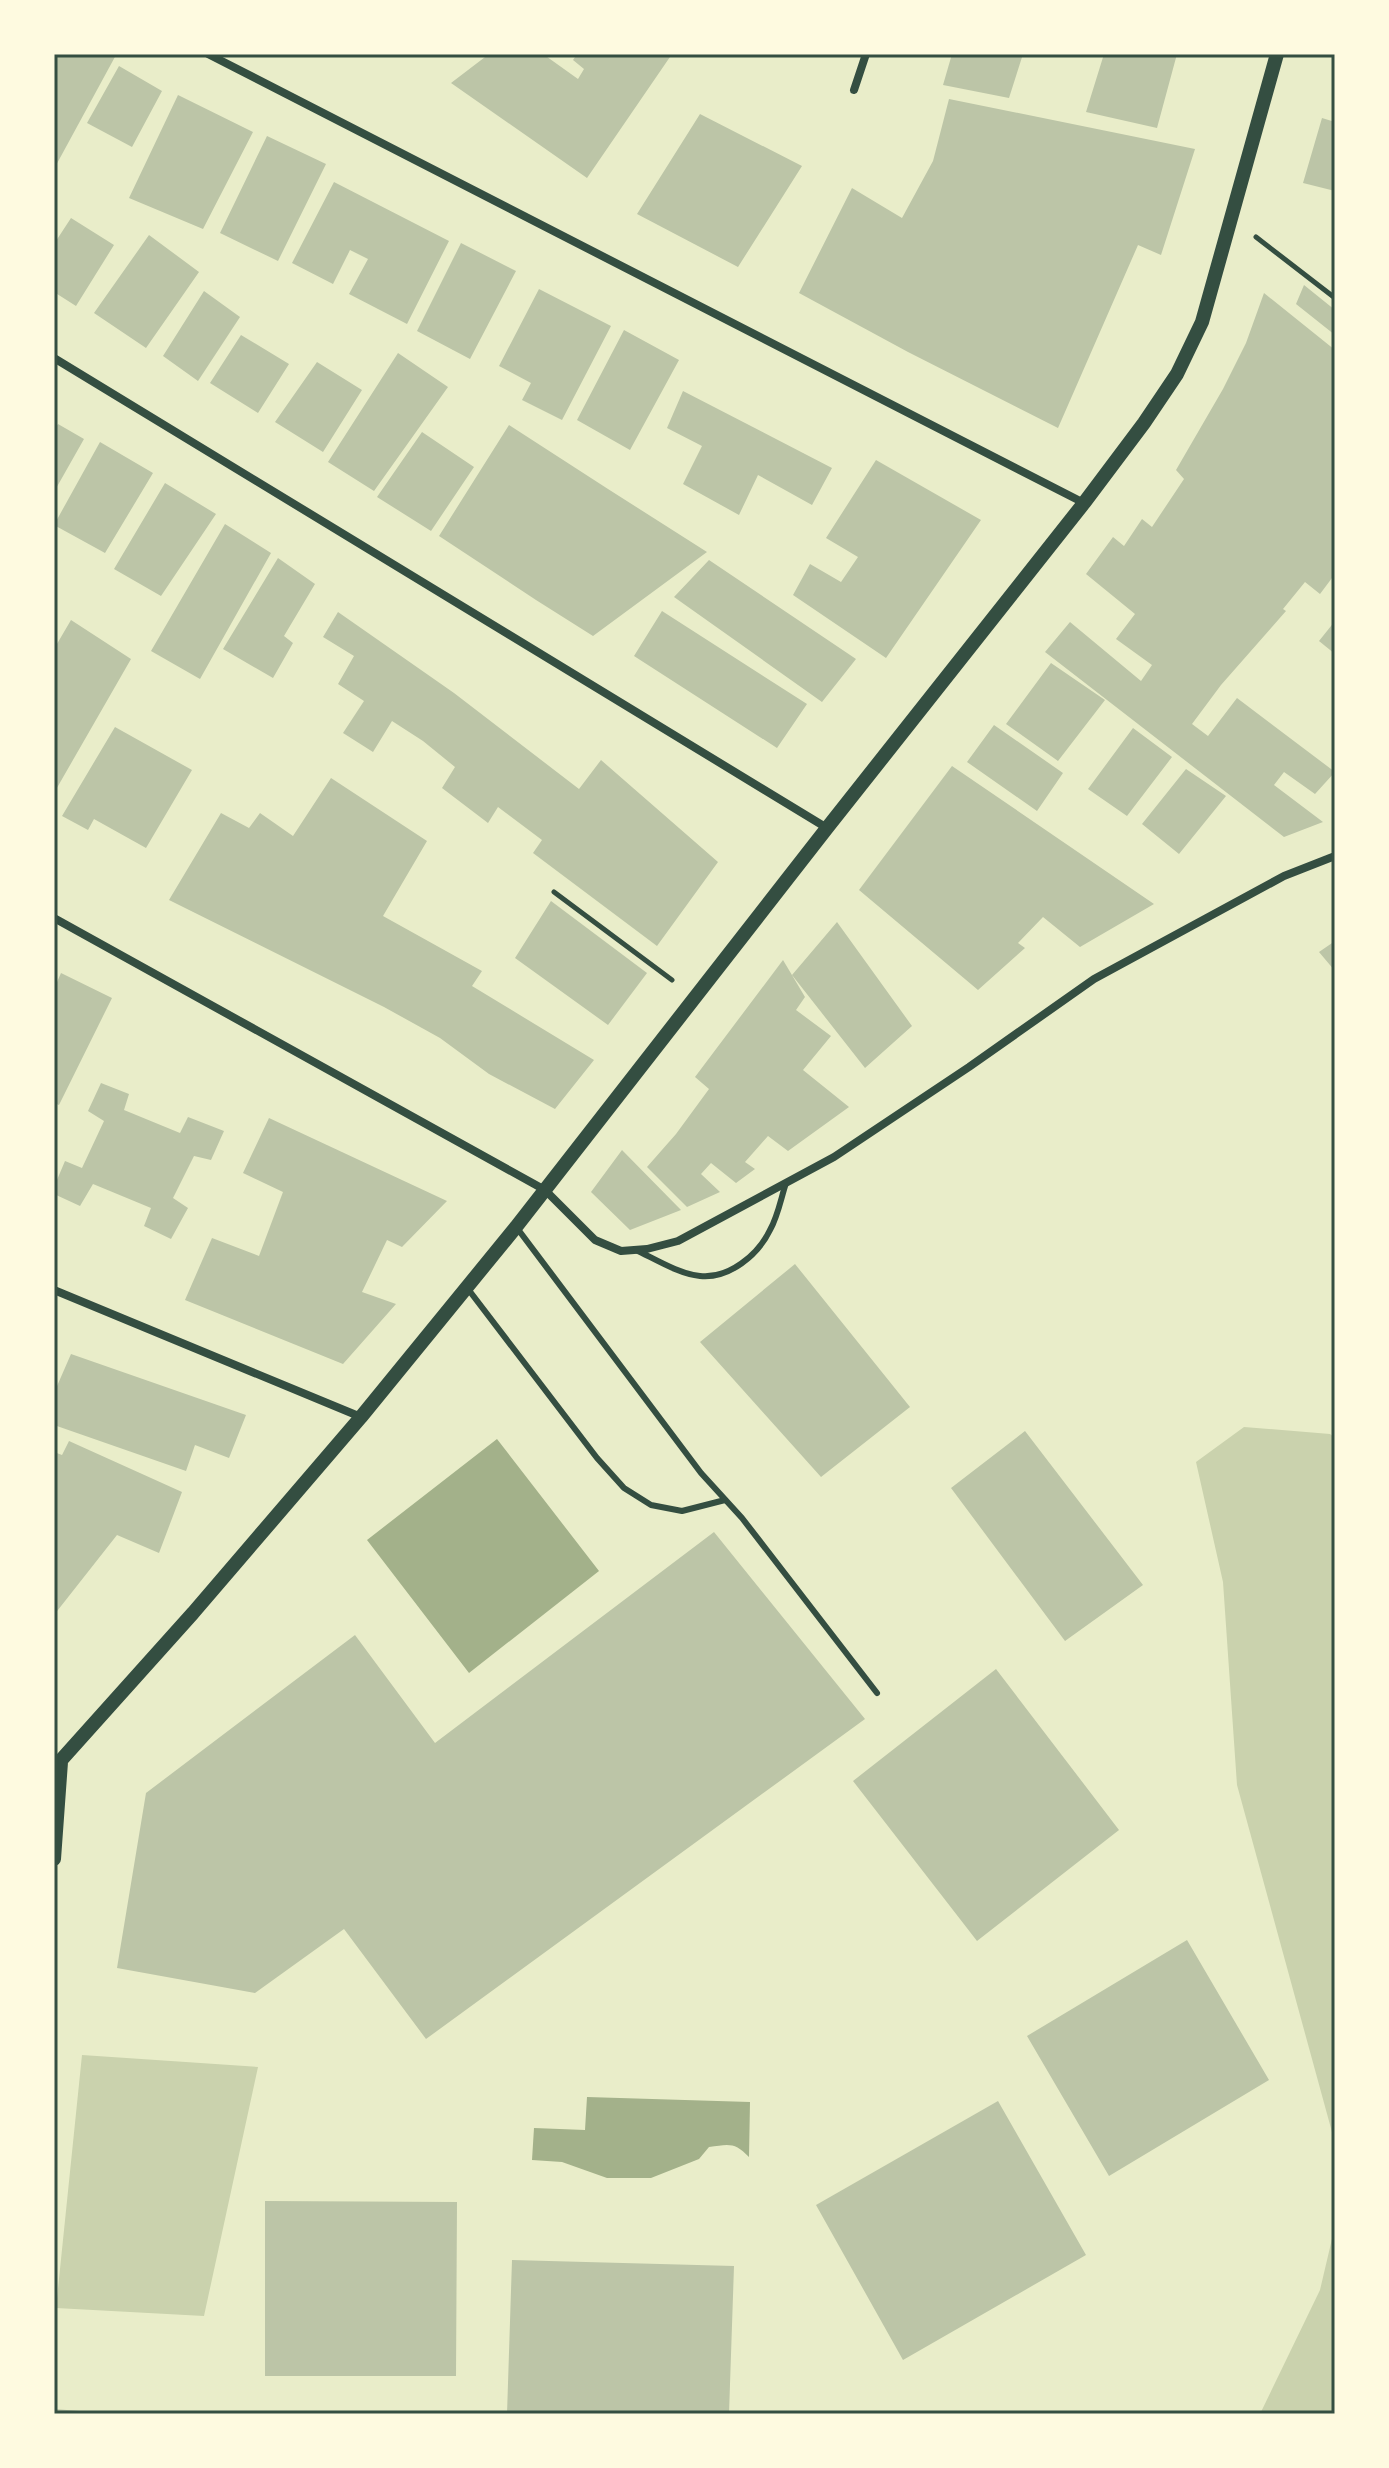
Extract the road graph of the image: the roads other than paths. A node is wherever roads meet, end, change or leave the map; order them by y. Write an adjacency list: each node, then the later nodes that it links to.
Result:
1 (208, 54): 6 (street)
2 (866, 54): 4 (street)
3 (1277, 54): 6 (street)
4 (854, 90)
5 (54, 358): 7 (street)
6 (1084, 503): 7 (street)
7 (827, 828): 11 (street)
8 (1335, 856): 10 (street)
9 (54, 918): 11 (street)
10 (786, 1183): 13 (street); 13 (lane)
11 (545, 1190): 12 (street); 13 (street)
12 (516, 1227): 14 (street); 17 (lane)
13 (636, 1250)
14 (466, 1287): 16 (street); 17 (lane)
15 (54, 1290): 16 (street)
16 (361, 1417): 19 (street)
17 (725, 1500): 18 (lane)
18 (877, 1693)
19 (57, 1765): 20 (street)
20 (54, 1859)

